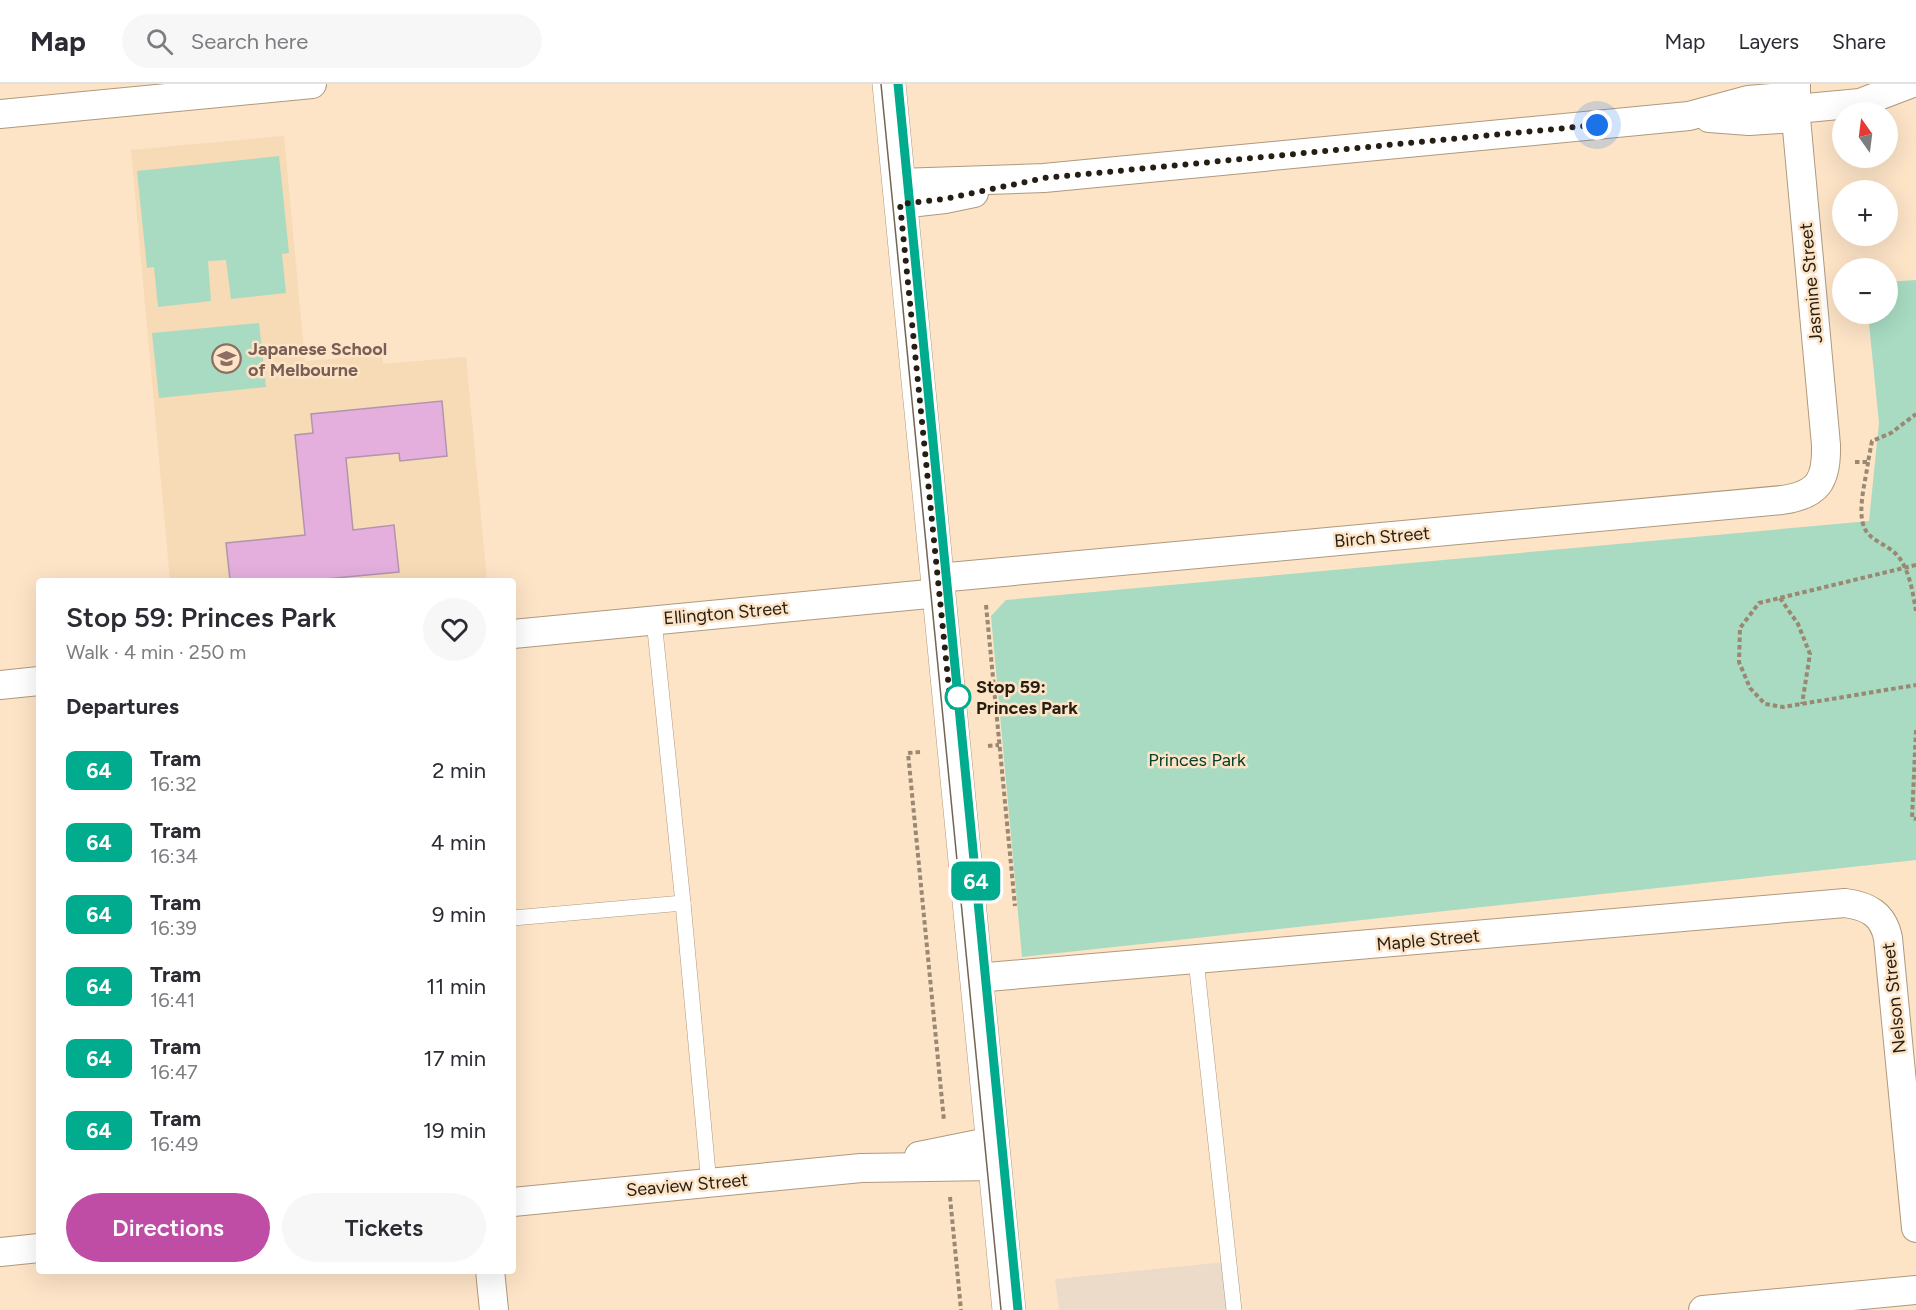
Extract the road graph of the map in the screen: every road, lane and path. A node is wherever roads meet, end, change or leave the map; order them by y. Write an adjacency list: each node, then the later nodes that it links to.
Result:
1 (312, 84): 5 (street)
2 (889, 84): 6 (main road)
3 (1910, 84): 4 (street)
4 (1796, 102): 6 (street); 8 (street, Jasmine Street)
5 (0, 114)
6 (899, 194): 12 (main road)
7 (1868, 462): 10 (path)
8 (1821, 481): 11 (street, Birch Street)
9 (1916, 565): 10 (path)
10 (1904, 567): 13 (path); 14 (path)
11 (983, 574): 12 (street, Birch Street); 22 (path)
12 (939, 585): 15 (street, Ellington Street); 23 (main road)
13 (1780, 598): 20 (path); 20 (path)
14 (1916, 611)
15 (654, 620): 16 (street, Ellington Street); 25 (lane)
16 (516, 634)
17 (36, 681): 18 (street)
18 (0, 685)
19 (1916, 685): 20 (path)
20 (1802, 704)
21 (1916, 730): 24 (path)
22 (999, 745): 23 (path); 26 (path)
23 (955, 749): 30 (main road); 32 (path)
24 (1914, 819)
25 (683, 903): 28 (lane); 33 (lane)
26 (1015, 906)
27 (1878, 914): 29 (street, Maple Street); 35 (street, Nelson Street)
28 (516, 918)
29 (1196, 960): 30 (street, Maple Street); 43 (lane)
30 (976, 978): 31 (main road)
31 (994, 1154): 32 (street, Seaview Street); 42 (main road)
32 (949, 1158): 33 (street, Seaview Street); 41 (path)
33 (709, 1184): 34 (street, Seaview Street)
34 (516, 1202)
35 (1916, 1228)
36 (36, 1248): 37 (street)
37 (0, 1252)
38 (490, 1274): 40 (street)
39 (1916, 1290): 44 (street)
40 (494, 1310)
41 (961, 1310)
42 (1009, 1310)
43 (1234, 1310)
44 (1703, 1310)

